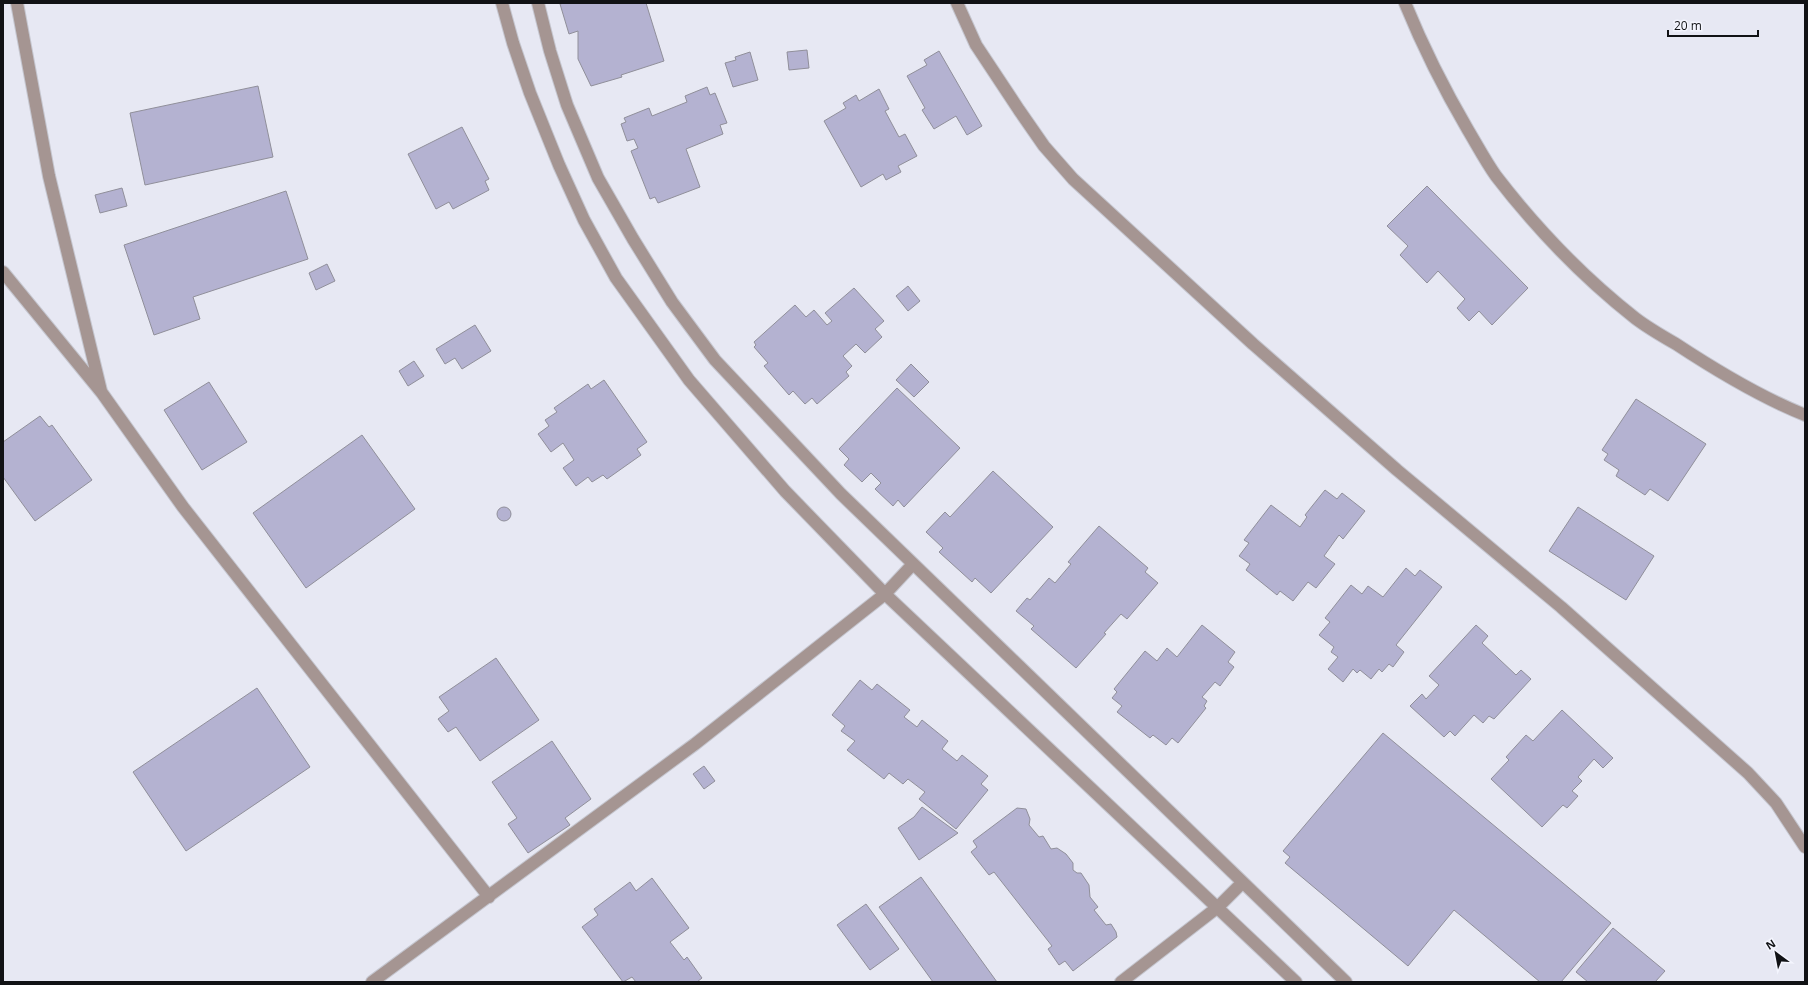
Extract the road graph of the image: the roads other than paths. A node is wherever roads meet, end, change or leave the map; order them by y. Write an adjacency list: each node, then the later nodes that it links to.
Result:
1 (17, 3): 7 (street)
2 (502, 3): 10 (street)
3 (538, 3): 9 (street)
4 (957, 3): 11 (street)
5 (1405, 3): 8 (street)
6 (3, 272): 7 (street)
7 (102, 393): 13 (street)
8 (1805, 415)
9 (913, 564): 10 (street); 12 (street)
10 (885, 594): 13 (street); 14 (street)
11 (1805, 847)
12 (1242, 883): 14 (street); 18 (street)
13 (489, 897): 15 (street)
14 (1218, 907): 16 (street); 17 (street)
15 (372, 982)
16 (1121, 982)
17 (1296, 982)
18 (1346, 982)

